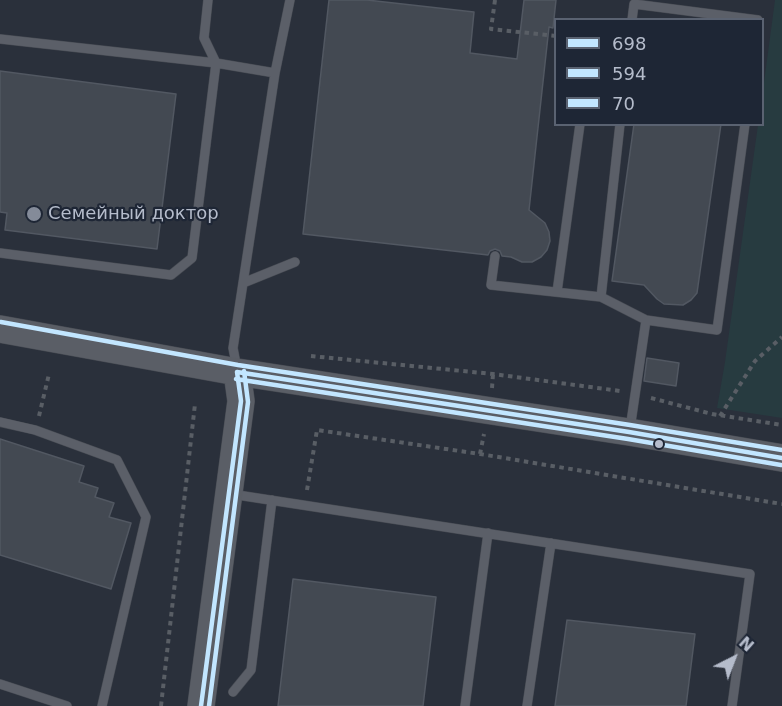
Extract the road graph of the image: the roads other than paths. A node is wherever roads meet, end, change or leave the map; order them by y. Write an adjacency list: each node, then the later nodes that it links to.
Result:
1 (208, 0): 6 (lane)
2 (290, 0): 7 (lane)
3 (632, 18): 4 (lane)
4 (743, 18)
5 (0, 39): 6 (lane)
6 (216, 63): 7 (lane); 11 (lane)
7 (274, 73): 14 (lane)
8 (580, 126): 15 (lane)
9 (620, 126): 16 (lane)
10 (745, 126): 17 (lane)
11 (0, 253)
12 (495, 256): 15 (lane)
13 (295, 262): 14 (lane)
14 (243, 283): 19 (lane)
15 (557, 292): 16 (lane)
16 (601, 297): 17 (lane)
17 (646, 320): 21 (lane)
18 (0, 329): 19 (main road)
19 (237, 372): 21 (main road); 23 (main road)
20 (0, 422): 30 (lane)
21 (629, 432): 22 (main road)
22 (782, 458)
23 (229, 494): 24 (lane); 31 (main road)
24 (272, 500): 25 (lane); 28 (lane)
25 (488, 534): 26 (lane); 32 (lane)
26 (551, 543): 33 (lane); 34 (lane)
27 (0, 684): 29 (lane)
28 (233, 692)
29 (67, 706)
30 (102, 706)
31 (201, 706)
32 (465, 706)
33 (527, 706)
34 (732, 706)

